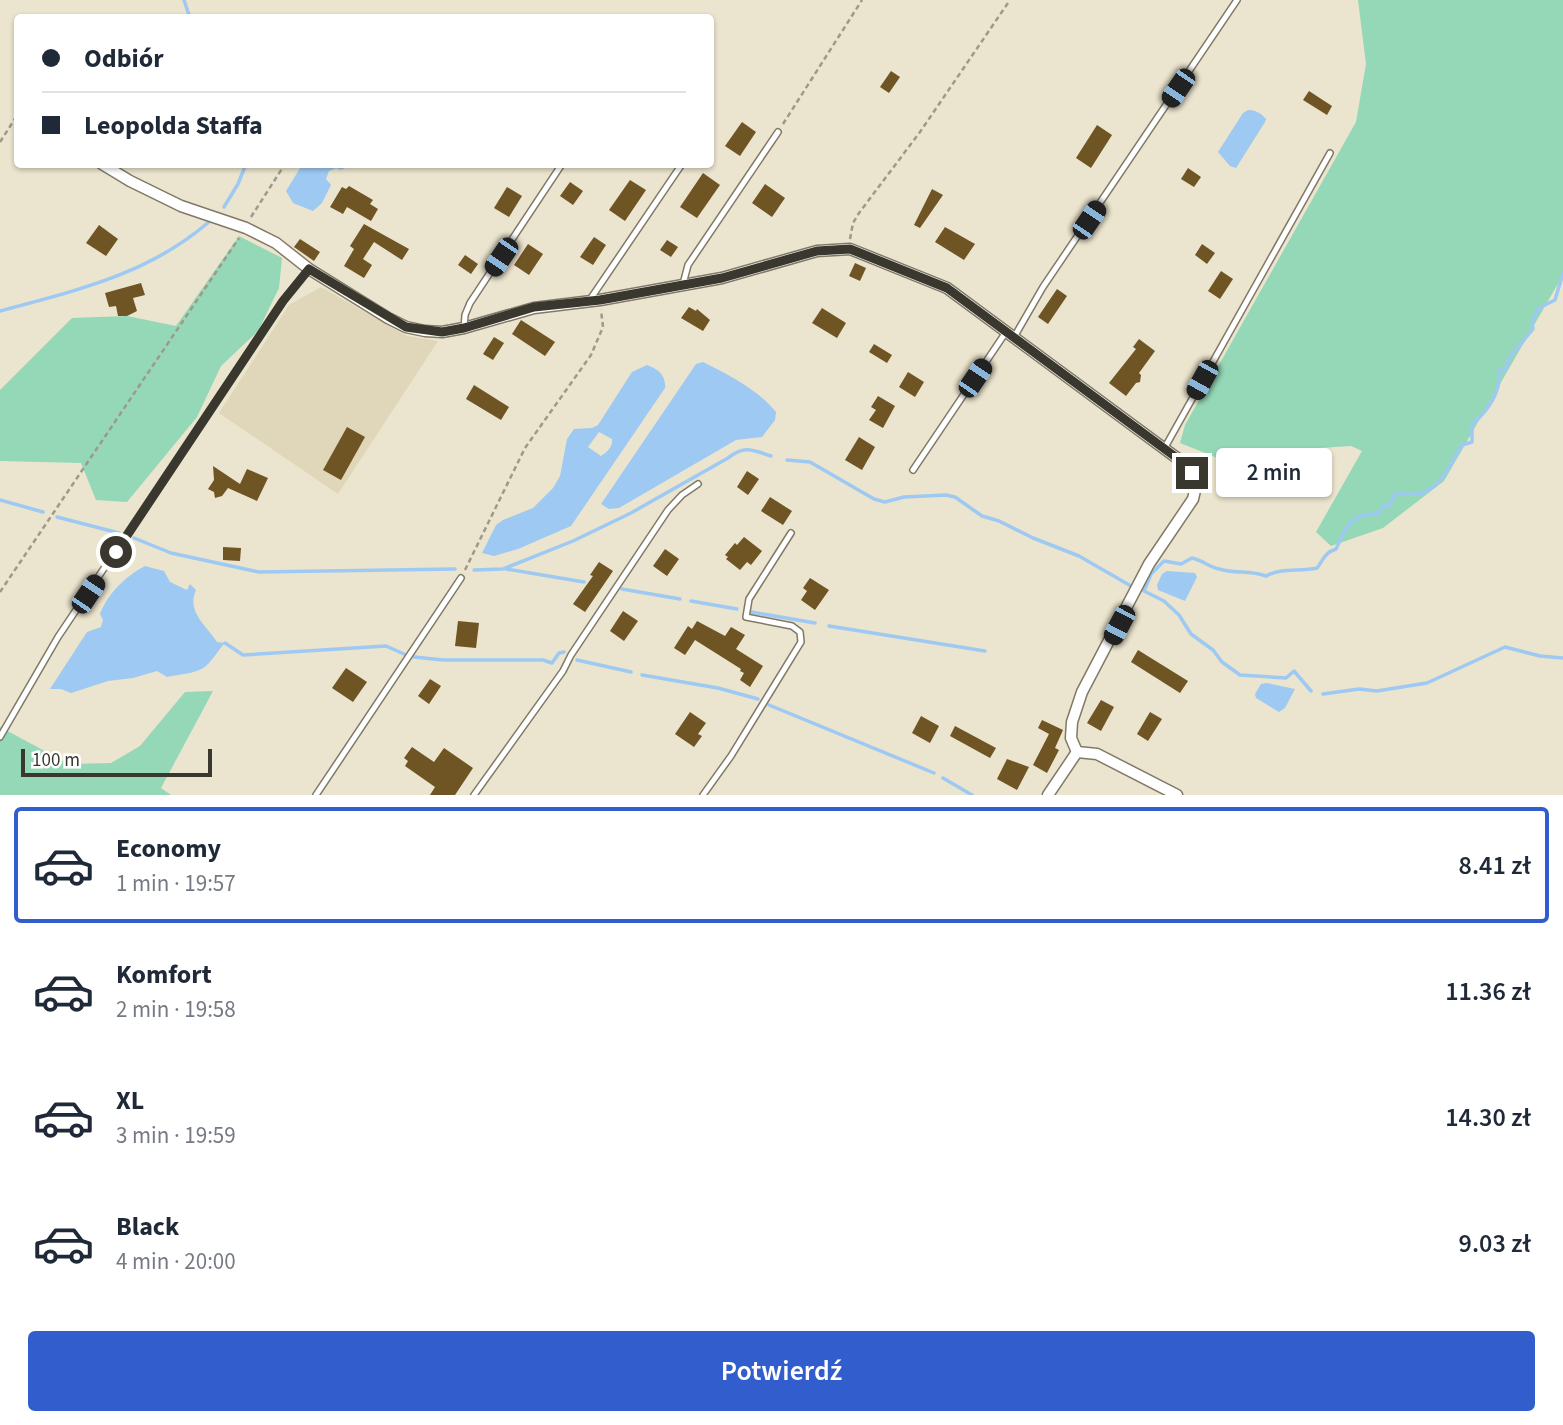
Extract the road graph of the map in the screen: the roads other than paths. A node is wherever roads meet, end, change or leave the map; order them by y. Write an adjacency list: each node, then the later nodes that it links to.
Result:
1 (1237, 0): 11 (lane)
2 (778, 132): 8 (lane)
3 (1330, 153): 12 (lane)
4 (109, 168): 7 (street)
5 (559, 168): 10 (lane)
6 (679, 168): 9 (lane)
7 (309, 269): 10 (street); 17 (lane)
8 (683, 284): 9 (street); 11 (street)
9 (594, 300): 10 (street)
10 (464, 328)
11 (1009, 335): 12 (street); 13 (lane)
12 (1164, 449): 18 (street)
13 (913, 470)
14 (698, 484): 20 (lane)
15 (791, 533): 21 (lane)
16 (461, 578): 19 (lane)
17 (0, 737)
18 (1077, 752): 22 (street); 23 (street)
19 (316, 795)
20 (474, 795)
21 (703, 795)
22 (1048, 795)
23 (1177, 795)

